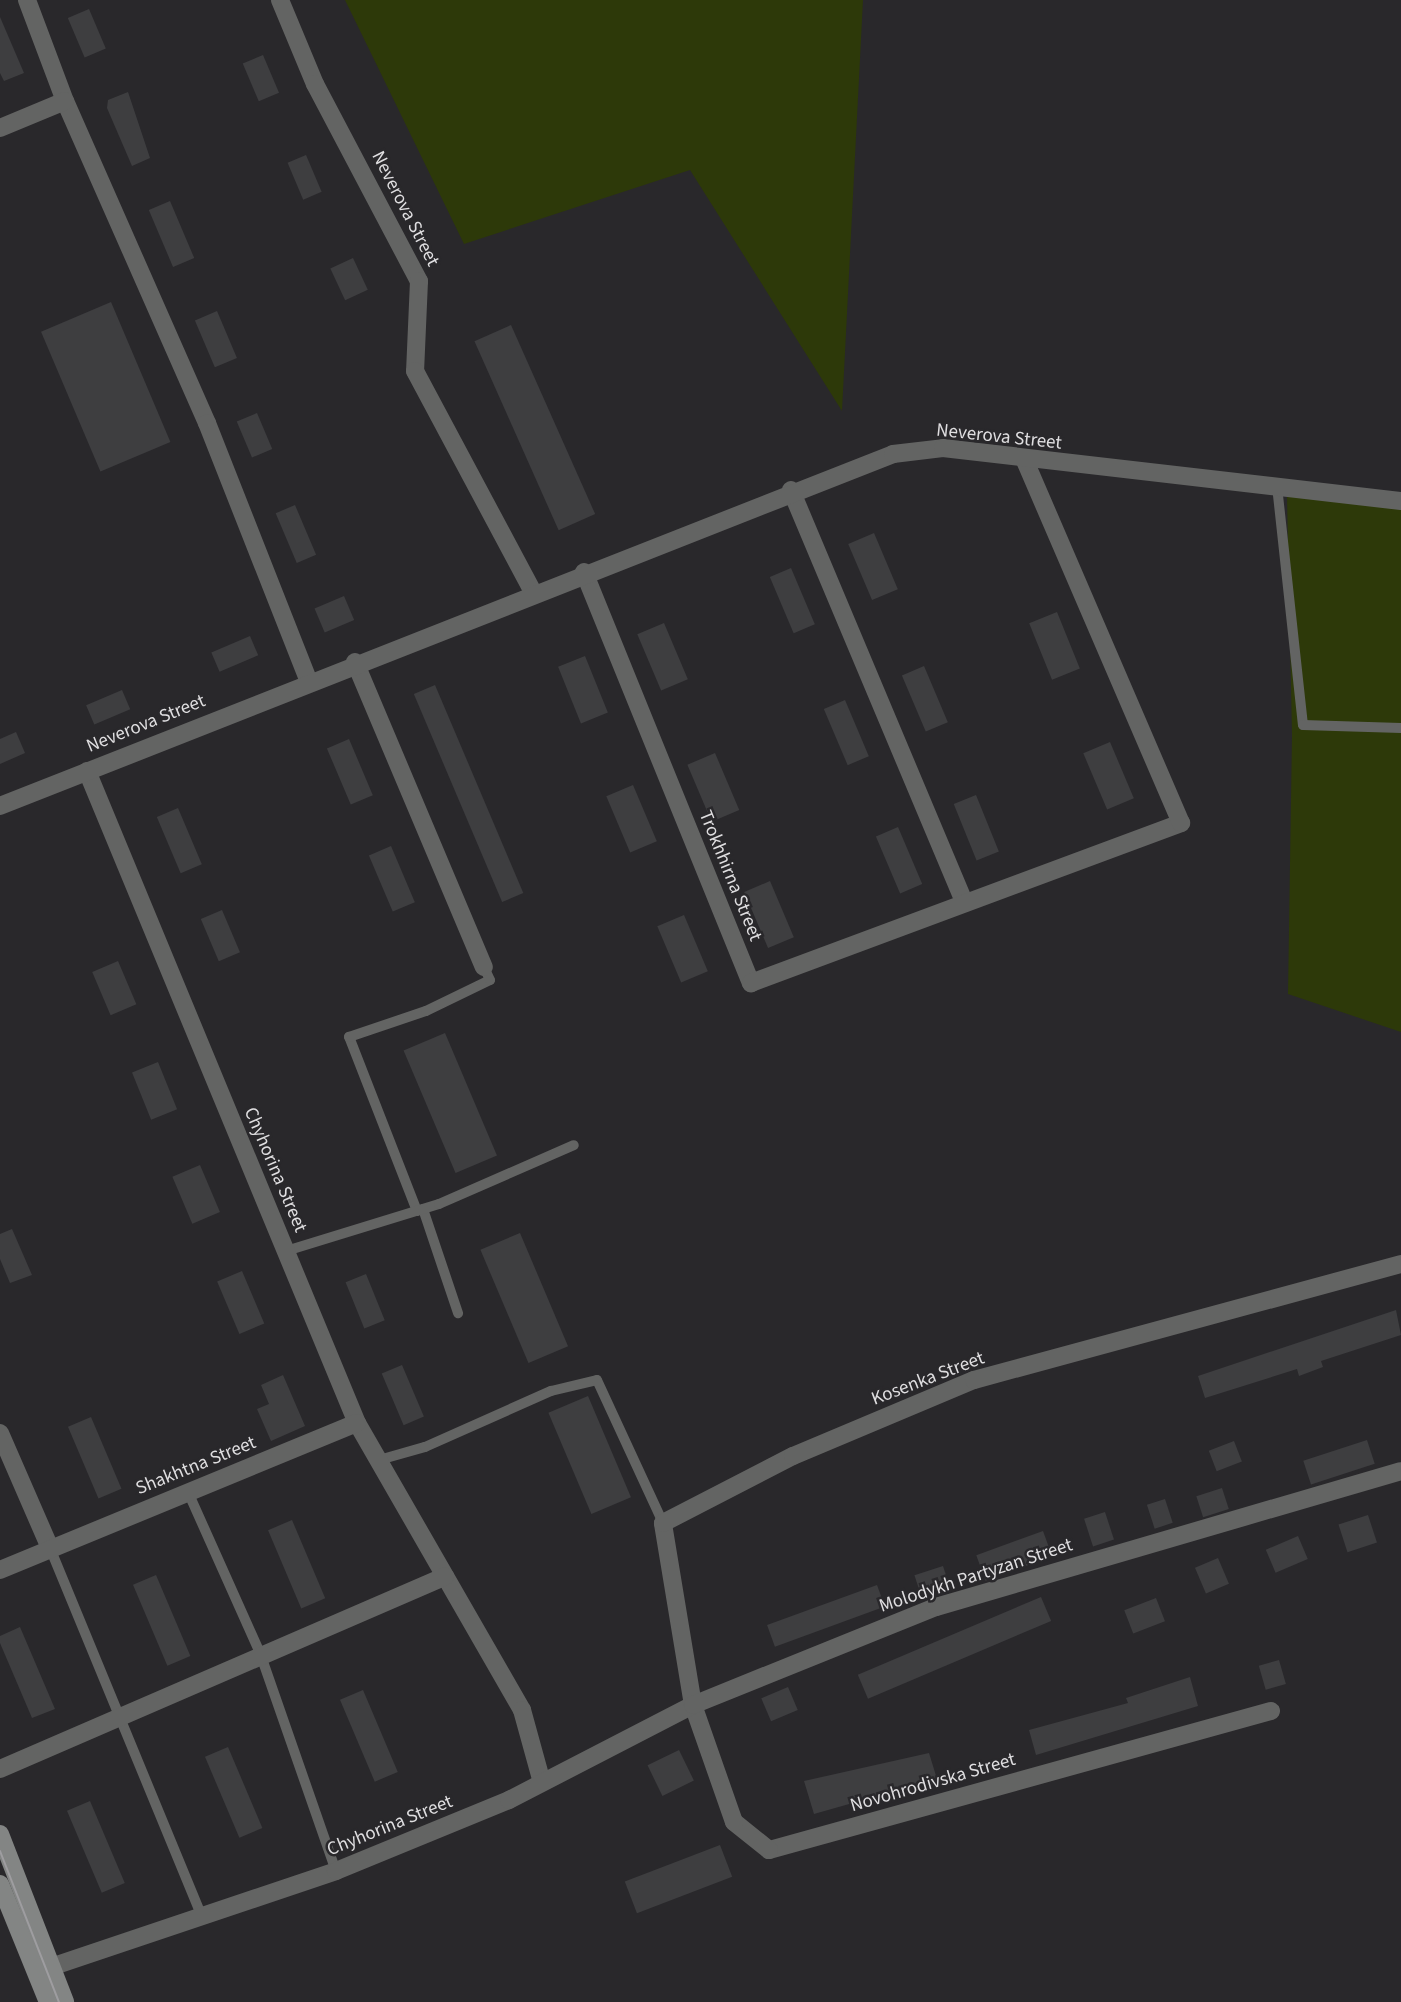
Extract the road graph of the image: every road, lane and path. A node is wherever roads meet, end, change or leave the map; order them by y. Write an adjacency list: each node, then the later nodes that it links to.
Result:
1 (27, 0): 3 (street)
2 (280, 0): 10 (street, Neverova Street)
3 (65, 101): 4 (street); 12 (street)
4 (0, 128)
5 (1025, 460): 6 (street, Neverova Street); 7 (street, Neverova Street); 16 (street, Trokhhirna Street)
6 (1277, 486): 8 (street, Neverova Street); 13 (lane)
7 (791, 490): 9 (street, Neverova Street); 16 (street)
8 (1401, 501)
9 (584, 572): 10 (street, Neverova Street); 16 (street, Trokhhirna Street)
10 (533, 592): 11 (street, Neverova Street)
11 (355, 662): 12 (street, Neverova Street); 17 (street)
12 (308, 680): 14 (street, Neverova Street)
13 (1401, 728)
14 (87, 771): 15 (street, Neverova Street); 20 (street, Chyhorina Street)
15 (0, 806)
16 (965, 903)
17 (484, 967): 19 (lane)
18 (574, 1145): 19 (lane)
19 (420, 1210): 20 (lane); 22 (lane)
20 (286, 1251): 23 (street, Chyhorina Street)
21 (1401, 1264): 28 (street, Kosenka Street)
22 (458, 1313)
23 (358, 1423): 25 (street, Chyhorina Street); 27 (street, Shakhtna Street)
24 (0, 1433): 29 (street)
25 (379, 1461): 28 (lane); 31 (street, Chyhorina Street)
26 (1401, 1471): 33 (street, Molodykh Partyzan Street)
27 (188, 1492): 29 (street, Shakhtna Street); 32 (lane)
28 (663, 1524): 33 (street)
29 (50, 1548): 30 (street, Shakhtna Street); 35 (lane)
30 (0, 1570)
31 (445, 1576): 32 (street); 37 (street, Chyhorina Street)
32 (260, 1653): 35 (street); 39 (lane)
33 (693, 1704): 34 (street, Novohrodivska Street); 37 (street, Molodykh Partyzan Street)
34 (1271, 1711)
35 (120, 1718): 36 (street); 41 (lane)
36 (0, 1769)
37 (541, 1779): 39 (street, Chyhorina Street)
38 (0, 1834): 42 (main road)
39 (336, 1871): 41 (street, Chyhorina Street)
40 (0, 1884): 42 (main road)
41 (203, 1919): 42 (street, Chyhorina Street)
42 (43, 1969): 43 (main road); 44 (main road)
43 (48, 2002)
44 (65, 2002)

